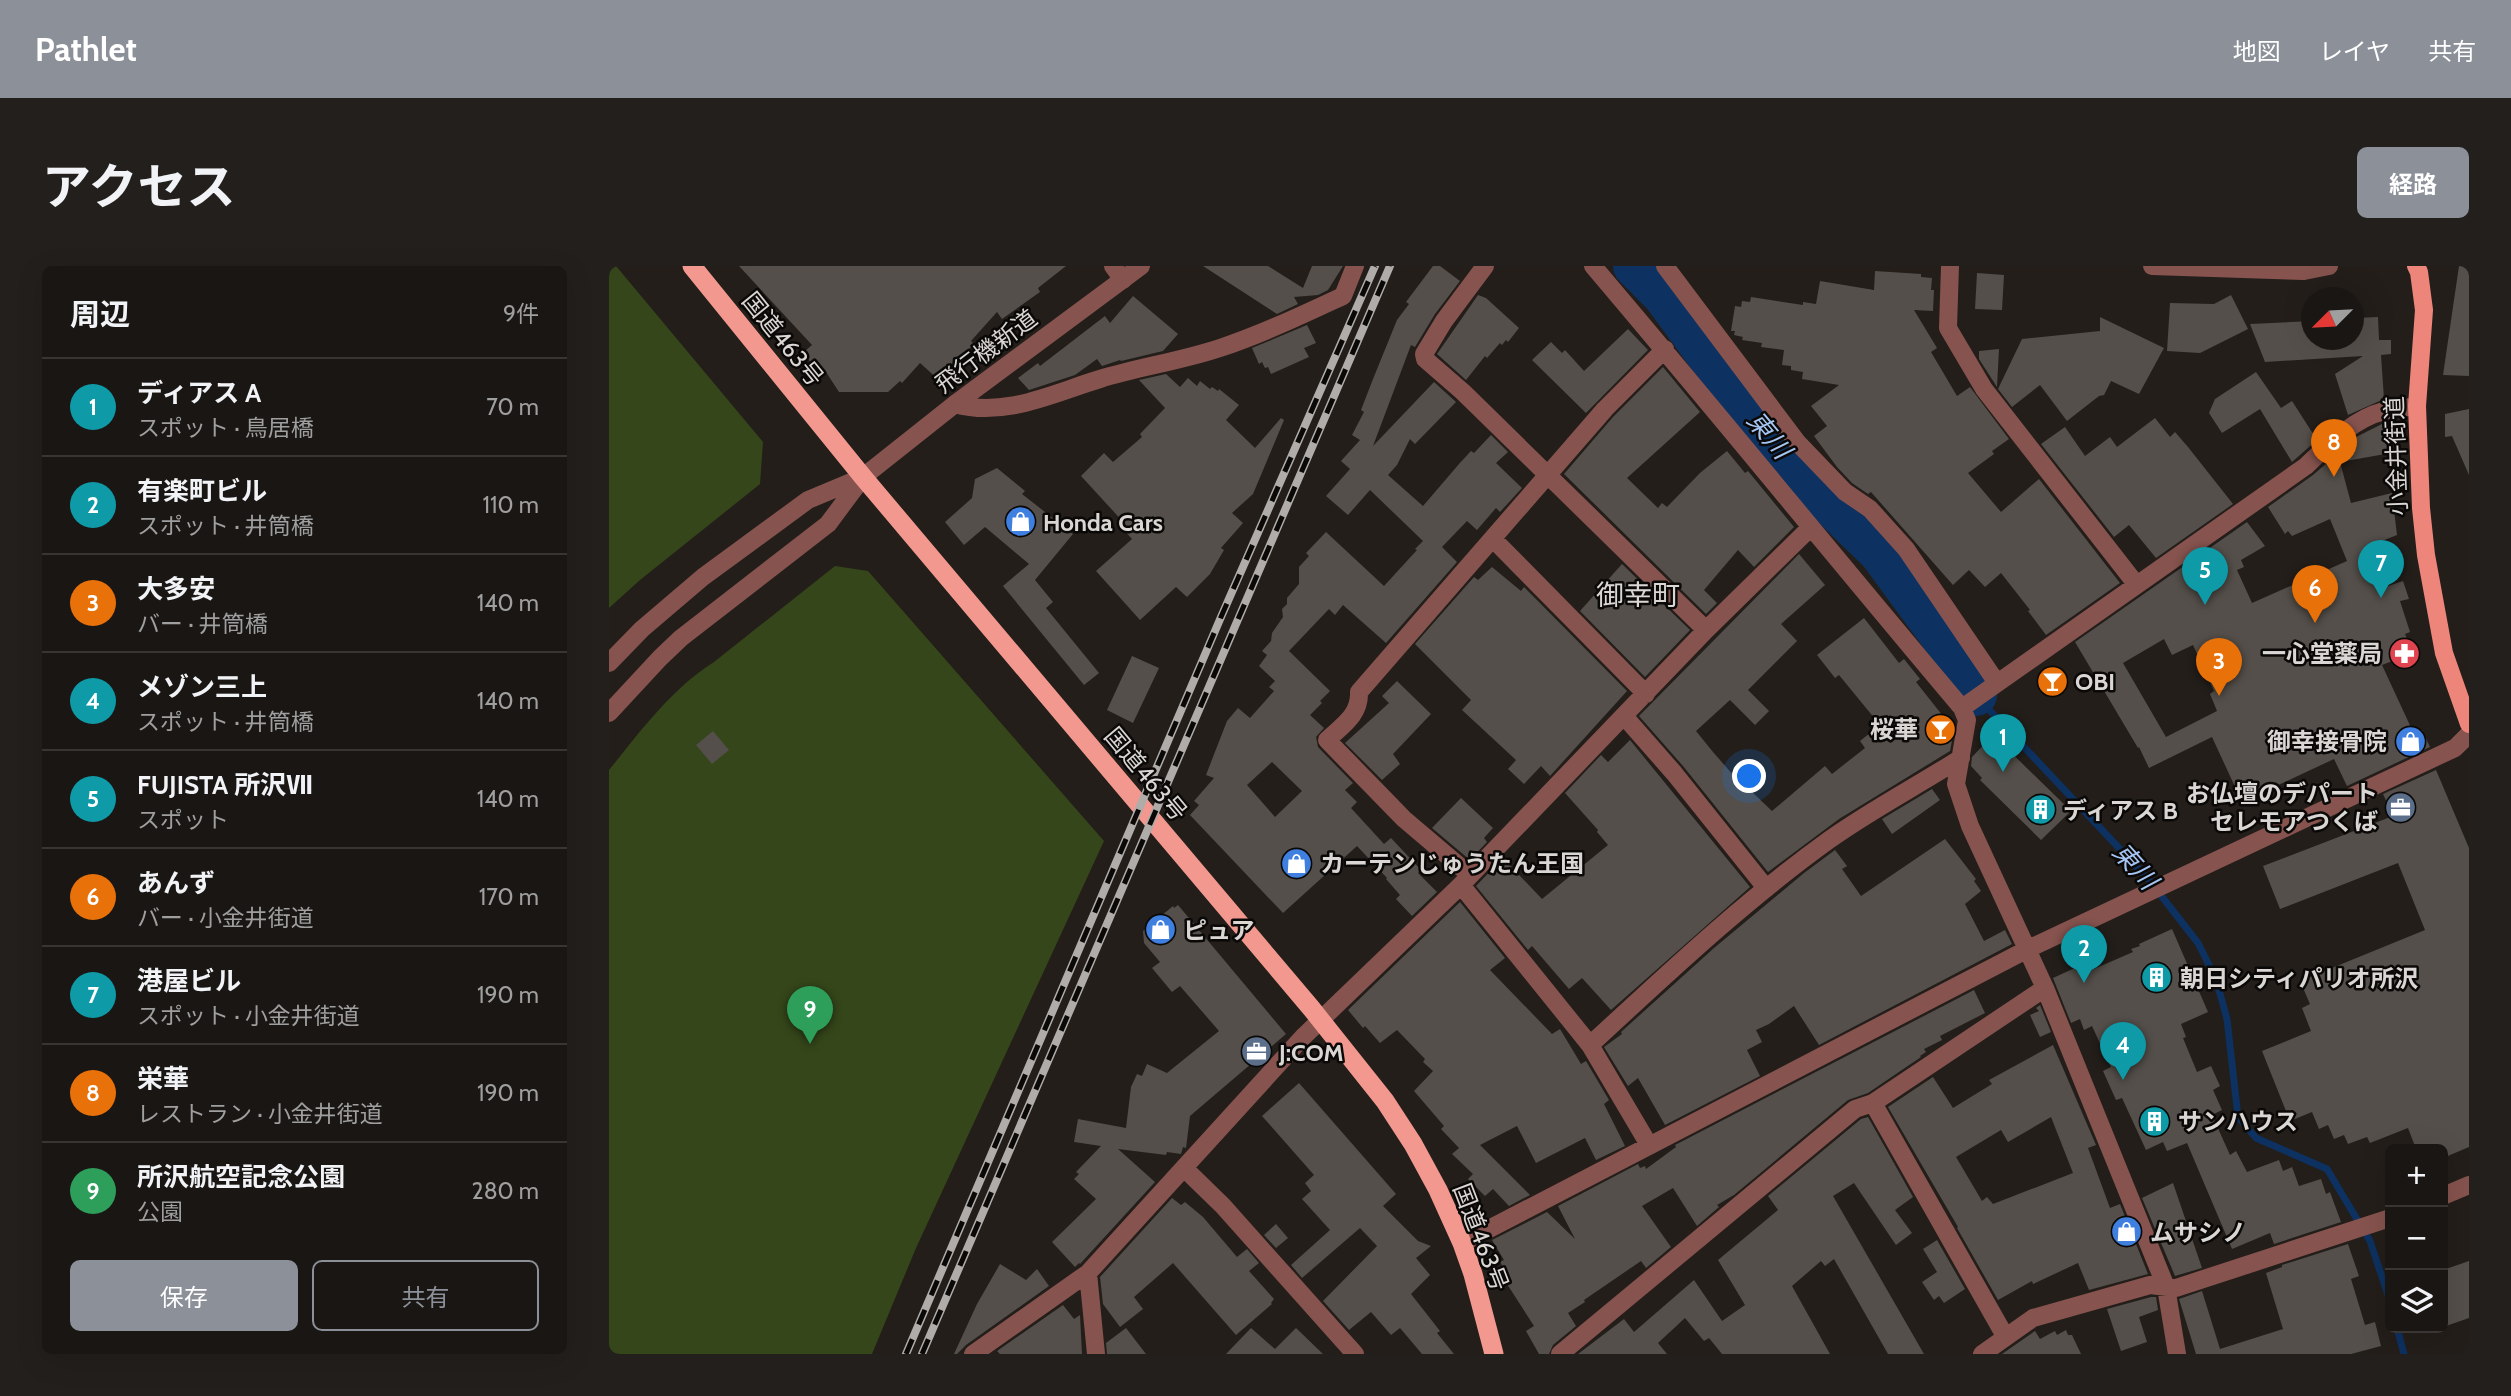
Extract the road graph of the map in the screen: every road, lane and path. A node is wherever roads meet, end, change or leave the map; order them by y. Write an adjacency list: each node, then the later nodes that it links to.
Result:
1 (692, 266): 16 (highway, 国道463号)
2 (1141, 266): 11 (street, 飛行機新道)
3 (1355, 266): 13 (street)
4 (1485, 266): 15 (street)
5 (1593, 266): 12 (street)
6 (1665, 266): 22 (street)
7 (1949, 266): 19 (street)
8 (2152, 266): 9 (street)
9 (2329, 266)
10 (2416, 266): 14 (main road, 小金井街道)
11 (1118, 273): 13 (street, 飛行機新道)
12 (1665, 349): 15 (street); 17 (street)
13 (955, 404): 16 (street, 飛行機新道)
14 (2417, 406): 19 (street); 27 (main road, 小金井街道)
15 (1548, 476): 18 (street); 20 (street)
16 (863, 477): 21 (street); 25 (street); 34 (highway, 国道463号)
17 (1810, 528): 20 (street); 24 (street)
18 (1494, 540): 23 (street); 30 (street)
19 (2136, 584): 22 (street)
20 (1706, 629): 23 (street)
21 (609, 663)
22 (1991, 687): 24 (street)
23 (1646, 694): 26 (street)
24 (1964, 706): 29 (street)
25 (609, 713)
26 (1624, 716): 30 (street); 31 (street)
27 (2469, 724)
28 (2469, 734): 32 (street)
29 (1961, 758): 31 (street); 32 (street)
30 (1465, 880): 34 (street); 35 (street)
31 (1766, 888): 35 (street)
32 (2028, 949): 33 (street); 37 (street)
33 (2045, 988): 36 (street); 44 (street)
34 (1320, 1019): 38 (street); 42 (highway, 国道463号)
35 (1590, 1045): 37 (street)
36 (1873, 1103): 45 (street); 50 (street)
37 (1649, 1145): 42 (street)
38 (1184, 1168): 43 (street); 48 (street)
39 (2469, 1185): 40 (street)
40 (2448, 1194)
41 (2385, 1220): 44 (street)
42 (1462, 1243): 49 (highway, 国道463号)
43 (1088, 1273): 46 (street); 47 (street)
44 (2166, 1287): 45 (street); 52 (street)
45 (2005, 1336): 51 (street)
46 (973, 1354)
47 (1095, 1354)
48 (1355, 1354)
49 (1494, 1354)
50 (1560, 1354)
51 (1982, 1354)
52 (2177, 1354)

